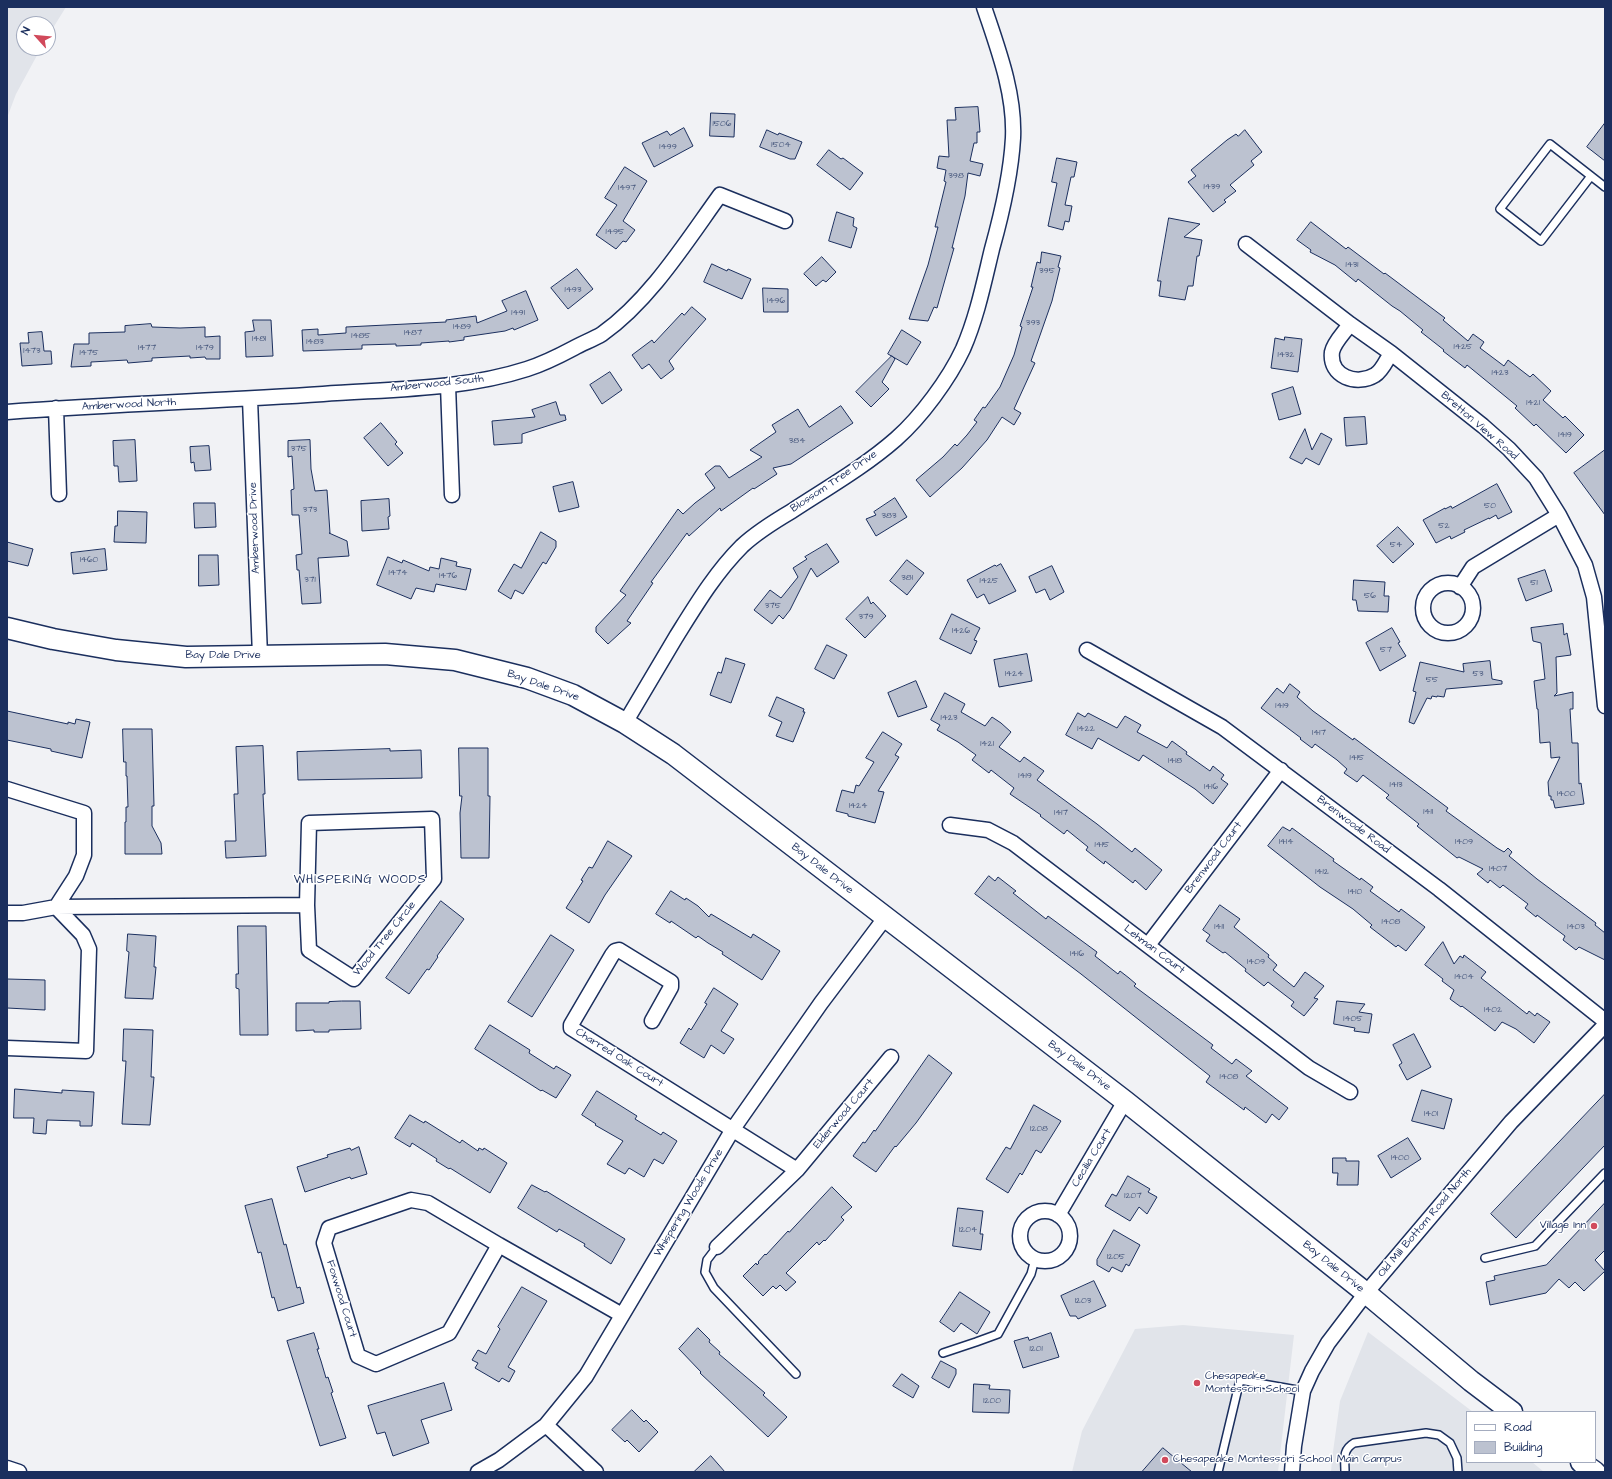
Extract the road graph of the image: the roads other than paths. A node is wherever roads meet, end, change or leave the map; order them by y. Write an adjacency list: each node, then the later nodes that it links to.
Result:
1 (984, 7): 20 (street, Blossom Tree Drive)
2 (1591, 176): 2 (lane); 3 (lane)
3 (1605, 187)
4 (785, 221): 8 (street, Amberwood South)
5 (1246, 244): 6 (street, Bretton View Road)
6 (1350, 324): 7 (street, Bretton View Road); 7 (street)
7 (1391, 353): 14 (street, Bretton View Road)
8 (448, 385): 9 (street, Amberwood South); 13 (street)
9 (250, 399): 10 (street, Amberwood North); 18 (street, Amberwood Drive)
10 (56, 408): 11 (street, Amberwood North); 12 (street)
11 (7, 412)
12 (59, 494)
13 (452, 495)
14 (1559, 515): 15 (street); 19 (street, Bretton View Road)
15 (1460, 586)
16 (7, 628): 18 (street, Bay Dale Drive)
17 (1086, 650): 21 (street, Brenwoode Road)
18 (260, 656): 20 (street, Bay Dale Drive)
19 (1605, 706)
20 (625, 723): 27 (street, Bay Dale Drive)
21 (1281, 770): 28 (street, Brenwood Court); 30 (street, Brenwoode Road)
22 (7, 789): 25 (street)
23 (950, 825): 28 (street, Lehman Court)
24 (307, 905): 24 (street, Wood Tree Circle); 25 (street)
25 (56, 907): 26 (street); 32 (street)
26 (7, 912)
27 (884, 918): 35 (street, Bay Dale Drive); 36 (street, Whispering Woods Drive)
28 (1148, 945): 34 (street, Lehman Court)
29 (652, 1021): 36 (street, Charred Oak Court)
30 (1605, 1021)
31 (1605, 1025): 44 (street, Old Mill Bottom Road North)
32 (7, 1048)
33 (891, 1057): 37 (street, Elderwood Court)
34 (1350, 1092)
35 (1125, 1101): 39 (street, Cecilia Court); 44 (street, Bay Dale Drive)
36 (733, 1129): 37 (street); 45 (street, Whispering Woods Drive)
37 (797, 1170): 41 (street, Elderwood Court)
38 (1605, 1173): 42 (lane)
39 (1058, 1215): 43 (street); 43 (street)
40 (498, 1245): 40 (street, Foxwood Court); 45 (street, Foxwood Court)
41 (718, 1247): 47 (lane)
42 (1485, 1258)
43 (1035, 1259): 46 (lane)
44 (1366, 1293): 48 (street, Old Mill Bottom Road North); 49 (street, Bay Dale Drive)
45 (622, 1315): 50 (street, Whispering Woods Drive)
46 (943, 1353)
47 (796, 1374)
48 (1303, 1392): 56 (lane); 57 (street, Old Mill Bottom Road North)
49 (1511, 1411)
50 (546, 1425): 54 (street, Whispering Woods Drive); 55 (street)
51 (1582, 1463): 60 (street)
52 (7, 1468): 53 (street)
53 (19, 1472)
54 (478, 1472)
55 (596, 1472)
56 (1218, 1472)
57 (1292, 1472)
58 (1346, 1472): 59 (lane)
59 (1458, 1472)
60 (1595, 1472)

